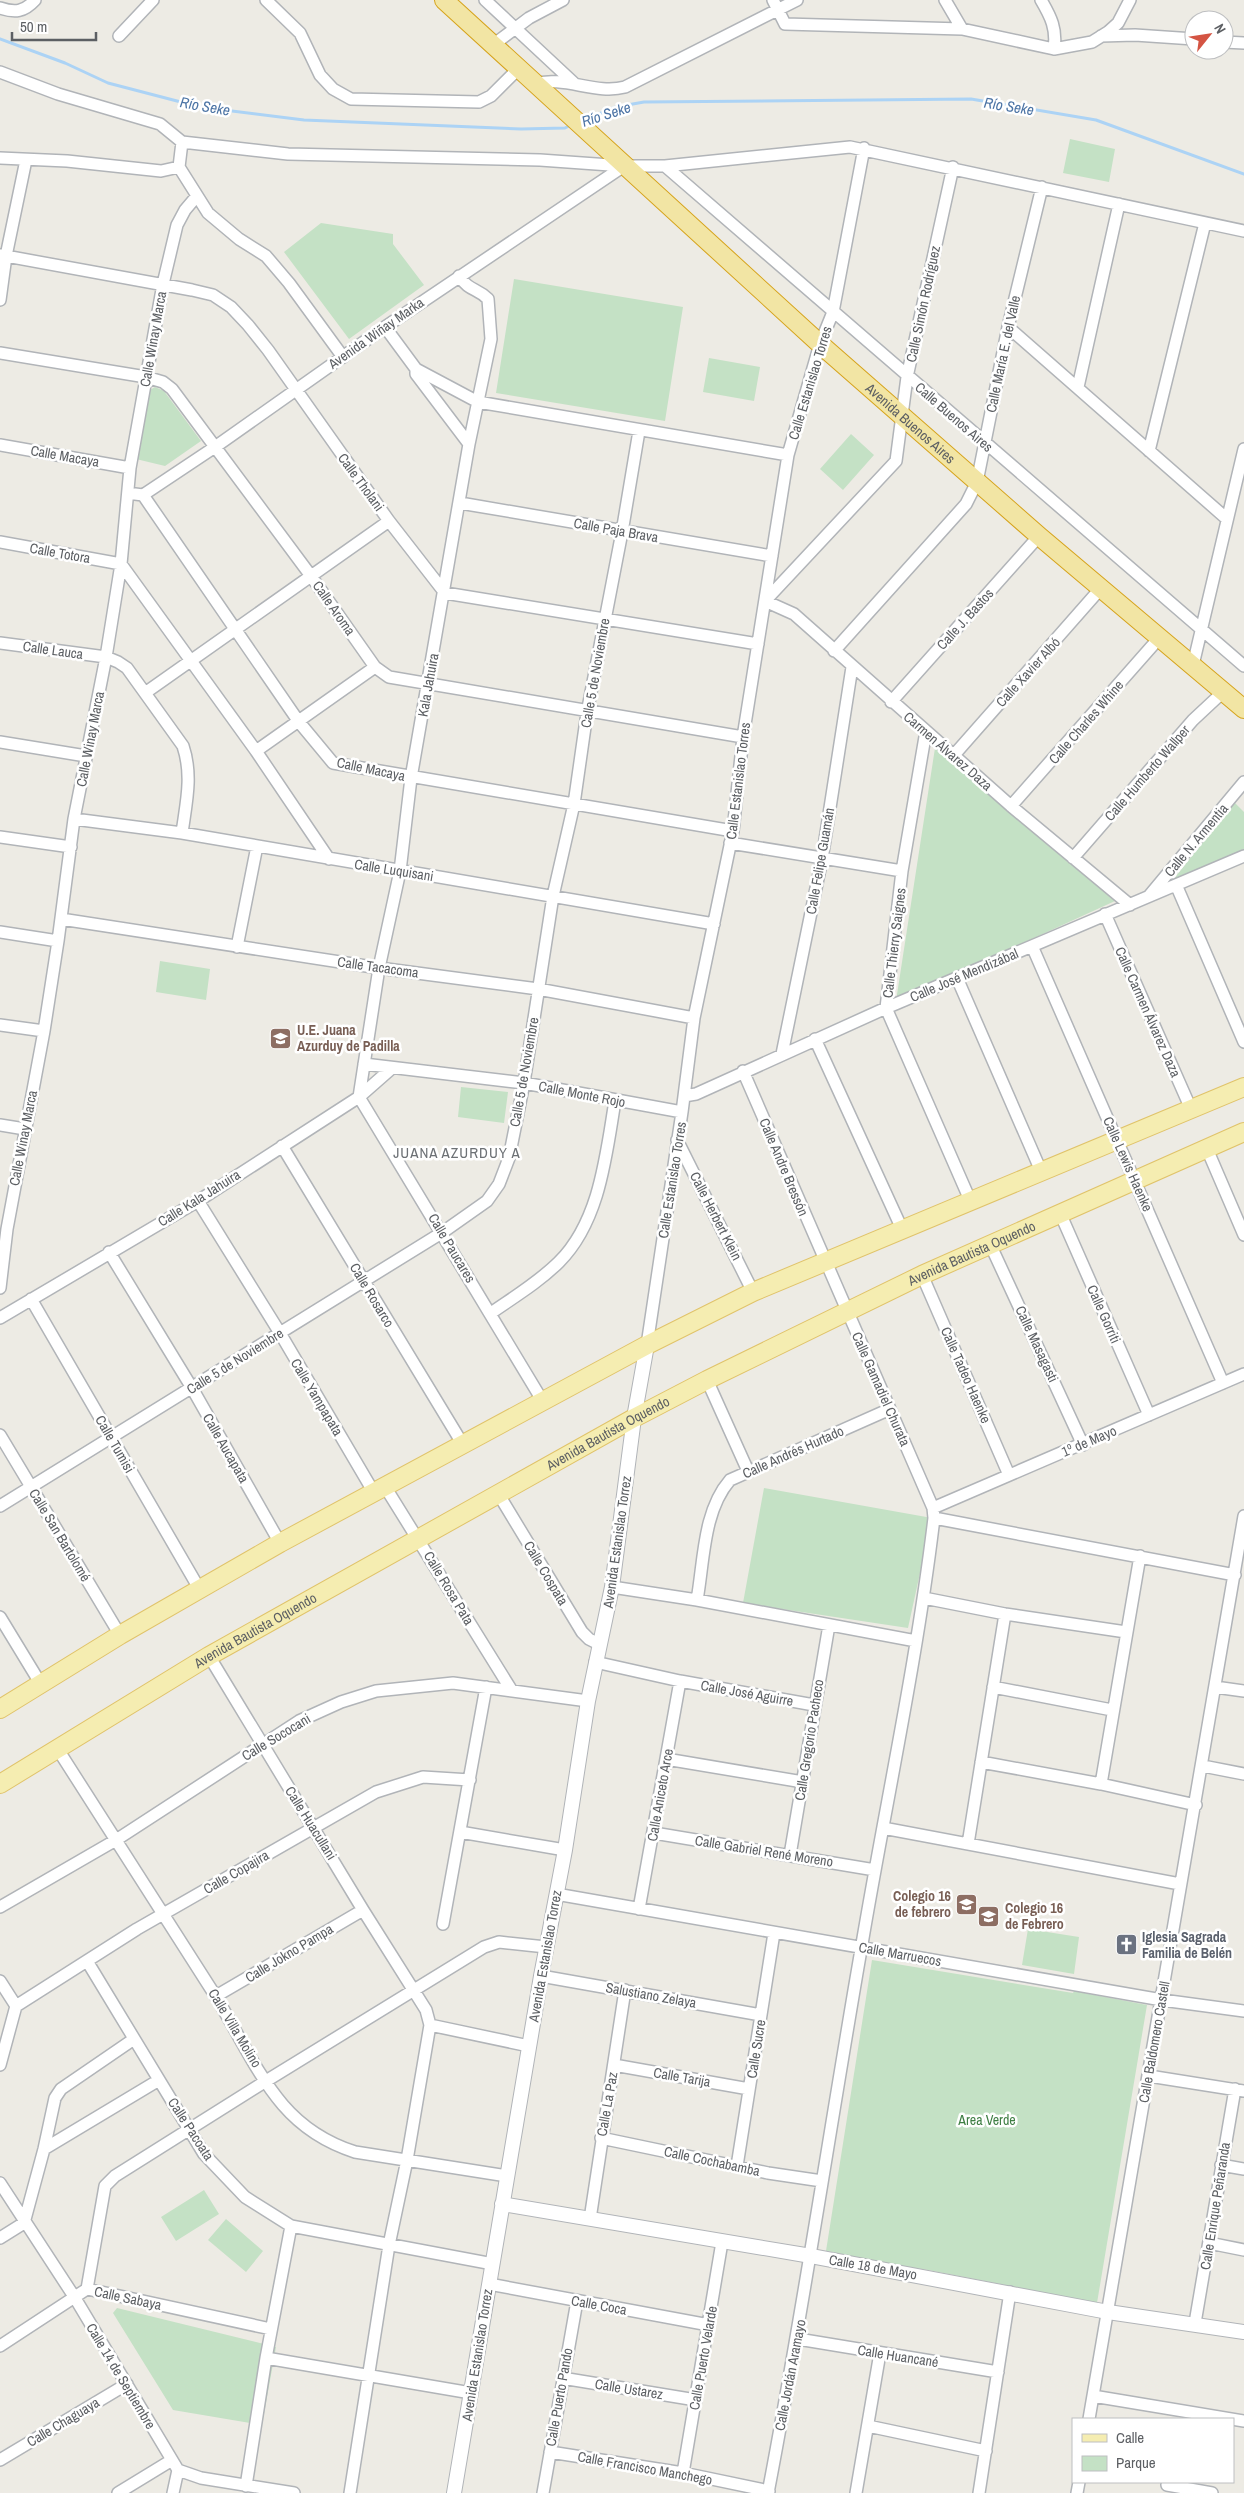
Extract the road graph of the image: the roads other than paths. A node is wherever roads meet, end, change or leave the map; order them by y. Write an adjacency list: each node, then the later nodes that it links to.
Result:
1 (35, 0): 12 (street)
2 (153, 0): 16 (street)
3 (444, 0): 19 (highway)
4 (485, 0): 14 (street)
5 (563, 0): 14 (street)
6 (773, 0): 13 (street)
7 (797, 0): 13 (street)
8 (945, 0): 15 (street)
9 (1041, 0): 20 (street)
10 (1130, 0): 17 (street)
11 (270, 1): 21 (street)
12 (0, 8)
13 (778, 11): 15 (street); 23 (street)
14 (516, 28): 19 (street); 23 (street)
15 (962, 29): 20 (street)
16 (119, 36)
17 (1101, 36): 18 (street); 20 (street)
18 (1184, 38)
19 (492, 45): 21 (highway)
20 (1054, 48)
21 (518, 69): 24 (highway)
22 (0, 72): 25 (street)
23 (575, 84): 24 (street)
24 (540, 89): 29 (highway, Avenida Buenos Aires)
25 (182, 142): 29 (street); 31 (street)
26 (864, 148): 30 (street); 32 (street); 42 (street, Calle Estanislao Torres)
27 (0, 158): 28 (street)
28 (26, 160): 31 (street); 38 (street)
29 (624, 166): 30 (street); 39 (street, Avenida Wiñay Marka); 45 (highway, Avenida Buenos Aires)
30 (665, 166): 42 (street, Calle Buenos Aires)
31 (179, 167): 34 (street)
32 (953, 167): 33 (street); 49 (street, Calle Simón Rodríguez)
33 (1042, 187): 35 (street); 44 (street, Calle María E. del Valle)
34 (196, 196): 40 (street, Calle Winay Marca); 47 (street)
35 (1119, 204): 36 (street); 51 (street)
36 (1206, 223): 37 (street); 61 (street)
37 (1244, 231)
38 (3, 256): 40 (street, Calle Tholani); 41 (street)
39 (459, 276): 43 (street, Avenida Wiñay Marka); 53 (street, Kala Jahuira)
40 (163, 284): 50 (street, Calle Winay Marca); 52 (street, Calle Tholani)
41 (0, 300)
42 (833, 312): 45 (street, Calle Estanislao Torres); 49 (street, Calle Buenos Aires)
43 (385, 327): 47 (street, Avenida Wiñay Marka); 48 (street)
44 (1008, 327): 51 (street); 56 (street, Calle María E. del Valle)
45 (820, 344): 54 (highway, Avenida Buenos Aires); 62 (street, Calle Estanislao Torres)
46 (0, 353): 50 (street, Calle Aroma)
47 (342, 357): 52 (street, Avenida Wiñay Marka)
48 (416, 369): 53 (street); 57 (street)
49 (907, 377): 54 (street, Calle Simón Rodríguez); 56 (street, Calle Buenos Aires)
50 (146, 378): 59 (street, Calle Aroma); 63 (street, Calle Winay Marca)
51 (1078, 387): 61 (street)
52 (295, 390): 59 (street, Avenida Wiñay Marka); 70 (street, Calle Tholani)
53 (478, 402): 55 (street); 57 (street, Kala Jahuira)
54 (901, 414): 64 (highway, Avenida Buenos Aires); 79 (street, Calle Simón Rodríguez)
55 (639, 431): 62 (street); 71 (street, Calle 5 de Noviembre)
56 (984, 443): 64 (street, Calle María E. del Valle); 82 (street, Calle Buenos Aires)
57 (469, 444): 68 (street, Kala Jahuira)
58 (0, 445): 63 (street, Calle Macaya)
59 (215, 447): 67 (street, Avenida Wiñay Marka); 76 (street, Calle Aroma)
60 (1244, 449): 66 (street)
61 (1149, 451): 69 (street)
62 (788, 455): 74 (street, Calle Estanislao Torres)
63 (130, 468): 65 (street, Calle Winay Marca)
64 (977, 482): 72 (highway, Avenida Buenos Aires); 86 (street, Calle María E. del Valle)
65 (128, 493): 67 (street); 75 (street, Calle Winay Marca)
66 (1239, 493): 69 (street)
67 (143, 495): 81 (street, Calle Macaya)
68 (460, 503): 71 (street, Calle Paja Brava); 78 (street, Kala Jahuira)
69 (1227, 519): 82 (street)
70 (389, 521): 76 (street); 78 (street, Calle Tholani)
71 (622, 532): 74 (street, Calle Paja Brava); 80 (street, Calle 5 de Noviembre)
72 (1039, 536): 77 (highway, Avenida Buenos Aires); 96 (street, Calle J. Bastos)
73 (0, 542): 75 (street, Calle Totora)
74 (772, 556): 79 (street, Calle Estanislao Torres)
75 (121, 564): 87 (street, Calle Winay Marca); 88 (street)
76 (311, 576): 81 (street); 91 (street, Calle Aroma)
77 (1101, 588): 83 (highway, Avenida Buenos Aires); 104 (street, Calle Xavier Albó)
78 (445, 593): 80 (street); 93 (street, Kala Jahuira)
79 (766, 601): 85 (street, Calle Estanislao Torres); 86 (street, Carmen Álvarez Daza)
80 (604, 619): 85 (street); 98 (street, Calle 5 de Noviembre)
81 (237, 630): 88 (street); 99 (street, Calle Macaya)
82 (1200, 630): 89 (street); 90 (street, Calle Buenos Aires)
83 (1160, 637): 89 (highway, Avenida Buenos Aires); 109 (street, Calle Charles Whine)
84 (0, 643): 87 (street, Calle Lauca)
85 (758, 644): 101 (street, Calle Estanislao Torres)
86 (834, 651): 92 (street, Carmen Álvarez Daza)
87 (106, 657): 95 (street); 105 (street, Calle Winay Marca)
88 (191, 662): 95 (street); 103 (street)
89 (1193, 665): 94 (highway, Avenida Buenos Aires)
90 (1244, 666)
91 (375, 667): 93 (street, Calle Aroma); 99 (street)
92 (852, 667): 96 (street, Carmen Álvarez Daza); 119 (street, Calle Felipe Guamán)
93 (428, 685): 98 (street, Calle Aroma); 106 (street, Kala Jahuira)
94 (1223, 692): 97 (highway, Avenida Buenos Aires); 117 (street, Calle Humberto Wallper)
95 (145, 693): 111 (street)
96 (891, 702): 100 (street, Carmen Álvarez Daza)
97 (1244, 709)
98 (587, 713): 101 (street, Calle Aroma); 108 (street, Calle 5 de Noviembre)
99 (299, 722): 103 (street); 106 (street, Calle Macaya)
100 (926, 731): 104 (street, Carmen Álvarez Daza); 121 (street, Calle Thierry Saignes)
101 (743, 737): 113 (street, Calle Estanislao Torres)
102 (0, 742): 105 (street)
103 (256, 752): 118 (street)
104 (954, 755): 109 (street, Carmen Álvarez Daza)
105 (86, 756): 110 (street, Calle Winay Marca)
106 (412, 778): 108 (street, Calle Macaya); 120 (street, Kala Jahuira)
107 (1244, 782): 124 (street, Calle N. Armentia)
108 (574, 804): 113 (street, Calle Macaya); 123 (street, Calle 5 de Noviembre)
109 (1011, 806): 117 (street, Carmen Álvarez Daza)
110 (74, 819): 111 (street, Calle Luquisani); 115 (street, Calle Winay Marca)
111 (182, 833): 114 (street, Calle Luquisani)
112 (0, 836): 115 (street)
113 (732, 837): 119 (street, Calle Macaya); 128 (street, Calle Estanislao Torres)
114 (257, 846): 118 (street, Calle Luquisani); 132 (street)
115 (71, 847): 127 (street, Calle Winay Marca)
116 (1244, 856): 122 (street, Calle José Mendizábal)
117 (1073, 858): 125 (street, Carmen Álvarez Daza)
118 (329, 859): 120 (street, Calle Luquisani)
119 (822, 859): 121 (street, Calle Macaya); 142 (street, Calle Felipe Guamán)
120 (400, 871): 123 (street, Calle Luquisani); 133 (street, Kala Jahuira)
121 (902, 871): 136 (street, Calle Thierry Saignes)
122 (1177, 886): 124 (street, Calle José Mendizábal); 141 (street)
123 (553, 896): 128 (street, Calle Luquisani); 135 (street, Calle 5 de Noviembre)
124 (1149, 897): 125 (street, Calle José Mendizábal)
125 (1130, 905): 126 (street, Calle José Mendizábal)
126 (1105, 914): 131 (street, Calle José Mendizábal); 151 (street, Calle Carmen Álvarez Daza)
127 (61, 919): 130 (street, Calle Winay Marca); 132 (street, Calle Tacacoma)
128 (714, 924): 137 (street, Calle Estanislao Torres)
129 (0, 932): 130 (street)
130 (58, 942): 139 (street, Calle Winay Marca)
131 (1032, 946): 134 (street, Calle José Mendizábal); 156 (street, Calle Lewis Haenke)
132 (237, 947): 133 (street, Calle Tacacoma)
133 (379, 968): 135 (street, Calle Tacacoma); 143 (street, Kala Jahuira)
134 (957, 978): 136 (street, Calle José Mendizábal); 160 (street)
135 (538, 989): 137 (street, Calle Tacacoma); 146 (street, Calle 5 de Noviembre)
136 (886, 1008): 140 (street, Calle José Mendizábal); 162 (street, Calle Thierry Saignes)
137 (694, 1018): 148 (street, Calle Estanislao Torres)
138 (0, 1025): 139 (street)
139 (44, 1031): 154 (street, Calle Winay Marca)
140 (815, 1039): 142 (street, Calle José Mendizábal); 166 (street)
141 (1244, 1042)
142 (782, 1054): 145 (street, Calle José Mendizábal)
143 (364, 1064): 144 (street, Calle Monte Rojo); 149 (street, Kala Jahuira)
144 (392, 1068): 146 (street, Calle Monte Rojo); 149 (street, Calle Kala Jahuira)
145 (743, 1072): 148 (street, Calle José Mendizábal); 171 (street, Calle Andre Bressón)
146 (524, 1083): 150 (street, Calle Monte Rojo); 167 (street, Calle 5 de Noviembre)
147 (1244, 1087): 151 (main road)
148 (684, 1096): 152 (street, Calle Estanislao Torres)
149 (359, 1097): 158 (street, Calle Kala Jahuira); 167 (street, Calle Paucares)
150 (615, 1101): 152 (street, Calle Monte Rojo); 178 (street)
151 (1191, 1109): 156 (main road)
152 (682, 1112): 157 (street, Calle Estanislao Torres)
153 (0, 1125): 154 (street)
154 (25, 1129): 165 (street, Calle Winay Marca)
155 (1244, 1132): 159 (main road, Avenida Bautista Oquendo)
156 (1117, 1139): 160 (main road); 161 (street, Calle Lewis Haenke)
157 (677, 1140): 175 (street, Calle Herbert Klein); 181 (street, Calle Estanislao Torres)
158 (282, 1146): 163 (street, Calle Kala Jahuira); 173 (street, Calle Rosarco)
159 (1207, 1149): 161 (main road, Avenida Bautista Oquendo); 168 (street)
160 (1041, 1171): 162 (main road)
161 (1135, 1180): 164 (main road, Avenida Bautista Oquendo); 184 (street, Calle Lewis Haenke)
162 (970, 1200): 166 (main road)
163 (198, 1201): 170 (street, Calle Kala Jahuira); 180 (street, Calle Yampapata)
164 (1060, 1213): 169 (main road, Avenida Bautista Oquendo); 188 (street, Calle Gorriti)
165 (3, 1228): 174 (street, Calle Winay Marca)
166 (902, 1229): 171 (main road)
167 (443, 1232): 173 (street, Calle 5 de Noviembre); 178 (street, Calle Paucares)
168 (1244, 1235)
169 (990, 1244): 172 (main road, Avenida Bautista Oquendo); 193 (street, Calle Masagasti)
170 (109, 1252): 176 (street, Calle Kala Jahuira); 185 (street, Calle Aucapata)
171 (825, 1262): 175 (main road); 177 (street, Calle Gamadiel Churata)
172 (922, 1275): 177 (main road, Avenida Bautista Oquendo); 195 (street, Calle Tadeo Haenke)
173 (363, 1280): 180 (street, Calle 5 de Noviembre); 192 (street, Calle Rosarco)
174 (0, 1288)
175 (752, 1292): 181 (main road)
176 (31, 1300): 179 (street, Calle Kala Jahuira); 191 (street, Calle Tumisi)
177 (847, 1312): 183 (main road, Avenida Bautista Oquendo); 187 (street, Calle Gamadiel Churata)
178 (491, 1313): 186 (street, Calle Paucares)
179 (0, 1318)
180 (280, 1333): 185 (street, Calle 5 de Noviembre); 197 (street, Calle Yampapata)
181 (647, 1344): 186 (main road); 189 (street, Calle Estanislao Torres)
182 (1244, 1374): 184 (street, 1º de Mayo)
183 (707, 1380): 189 (main road, Avenida Bautista Oquendo); 194 (street)
184 (1223, 1383): 188 (street, 1º de Mayo)
185 (192, 1388): 191 (street, Calle 5 de Noviembre); 203 (street, Calle Aucapata)
186 (542, 1400): 192 (main road)
187 (890, 1409): 194 (street, Calle Andrés Hurtado); 200 (street, Calle Gamadiel Churata)
188 (1148, 1415): 193 (street, 1º de Mayo)
189 (634, 1418): 198 (main road, Avenida Bautista Oquendo); 206 (street, Avenida Estanislao Torrez)
190 (0, 1435): 196 (street, Calle San Bartolomé)
191 (112, 1438): 196 (street, Calle 5 de Noviembre); 207 (street, Calle Tumisi)
192 (462, 1443): 197 (main road)
193 (1083, 1444): 195 (street, 1º de Mayo)
194 (748, 1471): 209 (street, Calle Andrés Hurtado)
195 (1010, 1475): 200 (street, 1º de Mayo)
196 (30, 1486): 199 (street, Calle 5 de Noviembre); 214 (street, Calle San Bartolomé)
197 (379, 1488): 202 (street, Calle Rosa Pata); 203 (main road)
198 (499, 1495): 202 (main road, Avenida Bautista Oquendo); 216 (street, Calle Cospata)
199 (0, 1506)
200 (933, 1513): 204 (street); 208 (street, Calle Jordán Aramayo)
201 (1244, 1516): 205 (street, Calle Baldomero Castell)
202 (419, 1539): 217 (main road, Avenida Bautista Oquendo); 224 (street, Calle Rosa Pata)
203 (280, 1542): 207 (main road)
204 (1140, 1556): 205 (street); 213 (street)
205 (1235, 1575): 223 (street, Calle Baldomero Castell)
206 (612, 1587): 209 (street); 216 (street, Avenida Estanislao Torrez)
207 (200, 1590): 214 (main road)
208 (924, 1598): 210 (street); 215 (street, Calle Jordán Aramayo)
209 (697, 1600): 212 (street)
210 (1005, 1614): 213 (street); 222 (street)
211 (0, 1617): 220 (street)
212 (829, 1625): 215 (street); 227 (street, Calle Gregorio Pacheco)
213 (1126, 1632): 229 (street)
214 (120, 1635): 220 (main road)
215 (916, 1641): 242 (street, Calle Jordán Aramayo)
216 (599, 1644): 218 (street, Avenida Estanislao Torrez)
217 (209, 1656): 230 (street, Calle Huacullani); 231 (main road, Avenida Bautista Oquendo)
218 (595, 1662): 219 (street, Calle José Aguirre); 226 (street, Avenida Estanislao Torrez)
219 (680, 1681): 227 (street, Calle José Aguirre); 232 (street, Calle Aniceto Arce)
220 (42, 1686): 228 (main road)
221 (486, 1687): 224 (street, Calle Sococani); 230 (street, Calle Sococani); 236 (street)
222 (994, 1687): 229 (street); 233 (street)
223 (1216, 1687): 225 (street); 234 (street, Calle Baldomero Castell)
224 (512, 1691): 226 (street, Calle Sococani)
225 (1244, 1691)
226 (588, 1702): 247 (street, Avenida Estanislao Torrez)
227 (814, 1706): 237 (street, Calle Gregorio Pacheco)
228 (0, 1709)
229 (1112, 1710): 239 (street)
230 (262, 1745): 241 (street, Calle Huacullani); 245 (street, Calle Sococani)
231 (57, 1748): 238 (main road, Avenida Bautista Oquendo); 245 (street, Calle Villa Molino)
232 (666, 1759): 237 (street); 244 (street, Calle Aniceto Arce)
233 (981, 1762): 239 (street); 246 (street)
234 (1203, 1766): 235 (street); 240 (street, Calle Baldomero Castell)
235 (1244, 1774)
236 (470, 1780): 241 (street, Calle Copajira); 243 (street)
237 (802, 1782): 248 (street, Calle Gregorio Pacheco)
238 (0, 1784)
239 (1101, 1784): 240 (street)
240 (1196, 1805): 250 (street, Calle Baldomero Castell)
241 (314, 1827): 254 (street, Calle Huacullani); 255 (street, Calle Copajira)
242 (884, 1828): 246 (street); 249 (street, Calle Jordán Aramayo)
243 (460, 1832): 247 (street); 256 (street)
244 (654, 1833): 248 (street, Calle Gabriel René Moreno); 253 (street, Calle Aniceto Arce)
245 (116, 1840): 252 (street, Calle Sococani); 255 (street, Calle Villa Molino)
246 (968, 1844): 250 (street)
247 (565, 1850): 251 (street, Avenida Estanislao Torrez)
248 (790, 1855): 249 (street, Calle Gabriel René Moreno)
249 (875, 1870): 258 (street, Calle Jordán Aramayo)
250 (1180, 1884): 266 (street, Calle Baldomero Castell)
251 (556, 1894): 253 (street, Calle Marruecos); 259 (street, Avenida Estanislao Torrez)
252 (0, 1906)
253 (639, 1909): 257 (street, Calle Marruecos)
254 (363, 1910): 263 (street, Calle Huacullani); 265 (street, Calle Jokno Pampa)
255 (164, 1914): 260 (street, Calle Copajira); 265 (street, Calle Villa Molino)
256 (443, 1924)
257 (774, 1933): 258 (street, Calle Marruecos); 269 (street, Calle Sucre)
258 (861, 1947): 266 (street, Calle Marruecos); 288 (street, Calle Jordán Aramayo)
259 (546, 1948): 261 (street, Avenida Estanislao Torrez); 263 (street)
260 (87, 1961): 267 (street, Calle Copajira); 271 (street, Calle Pacoata)
261 (541, 1976): 264 (street, Salustiano Zelaya); 272 (street, Avenida Estanislao Torrez)
262 (0, 1981): 267 (street)
263 (414, 1990): 270 (street, Calle Huacullani); 277 (street)
264 (625, 1990): 269 (street, Salustiano Zelaya); 273 (street, Calle La Paz)
265 (216, 1996): 277 (street, Calle Villa Molino)
266 (1162, 2000): 268 (street, Calle Marruecos); 275 (street, Calle Baldomero Castell)
267 (16, 2006): 274 (street)
268 (1244, 2011)
269 (761, 2015): 278 (street, Calle Sucre)
270 (430, 2026): 272 (street); 283 (street)
271 (134, 2039): 276 (street, Calle Pacoata); 282 (street)
272 (529, 2046): 287 (street, Avenida Estanislao Torrez)
273 (614, 2065): 278 (street, Calle Tarija); 281 (street, Calle La Paz)
274 (0, 2066)
275 (1149, 2076): 279 (street); 306 (street, Calle Baldomero Castell)
276 (159, 2080): 280 (street, Calle Pacoata); 282 (street)
277 (266, 2080): 280 (street); 283 (street, Calle Villa Molino)
278 (749, 2089): 285 (street, Calle Sucre)
279 (1240, 2090): 284 (street, Calle Enrique Peñaranda)
280 (190, 2128): 293 (street, Calle Pacoata); 302 (street)
281 (602, 2138): 285 (street, Calle Cochabamba); 291 (street, Calle La Paz)
282 (44, 2149): 292 (street)
283 (407, 2160): 287 (street, Calle Villa Molino); 297 (street)
284 (1221, 2165): 286 (street); 296 (street, Calle Enrique Peñaranda)
285 (737, 2166): 288 (street, Calle Cochabamba)
286 (1244, 2170)
287 (507, 2176): 290 (street, Avenida Estanislao Torrez)
288 (822, 2181): 299 (street, Calle Jordán Aramayo)
289 (0, 2182): 292 (street, Calle 14 de Septiembre)
290 (502, 2204): 291 (street, Calle 18 de Mayo); 300 (street, Avenida Estanislao Torrez)
291 (590, 2219): 295 (street, Calle 18 de Mayo)
292 (24, 2223): 294 (street); 304 (street, Calle 14 de Septiembre)
293 (291, 2226): 297 (street, Calle Pacoata); 309 (street)
294 (0, 2238)
295 (722, 2242): 299 (street, Calle 18 de Mayo); 308 (street, Calle Puerto Velarde)
296 (1209, 2243): 298 (street); 307 (street, Calle Enrique Peñaranda)
297 (389, 2245): 300 (street, Calle Pacoata); 316 (street)
298 (1244, 2250)
299 (811, 2256): 303 (street, Calle 18 de Mayo); 311 (street, Calle Jordán Aramayo)
300 (493, 2264): 301 (street, Avenida Estanislao Torrez)
301 (489, 2284): 305 (street, Calle Coca); 319 (street, Avenida Estanislao Torrez)
302 (87, 2288): 304 (street, Calle Sabaya); 309 (street, Calle Sabaya)
303 (1010, 2292): 306 (street, Calle 18 de Mayo); 315 (street)
304 (75, 2298): 312 (street, Calle Sabaya); 318 (street, Calle 14 de Septiembre)
305 (577, 2300): 308 (street, Calle Coca); 317 (street, Calle Puerto Pando)
306 (1108, 2312): 307 (street, Calle 18 de Mayo); 320 (street, Calle Baldomero Castell)
307 (1195, 2323): 310 (street, Calle 18 de Mayo)
308 (709, 2325): 321 (street, Calle Puerto Velarde)
309 (271, 2329): 314 (street)
310 (1244, 2332)
311 (798, 2340): 313 (street, Calle Huancané); 333 (street, Calle Jordán Aramayo)
312 (0, 2346)
313 (880, 2353): 315 (street, Calle Huancané); 325 (street)
314 (266, 2358): 316 (street); 331 (street)
315 (998, 2372): 326 (street)
316 (369, 2377): 319 (street); 337 (street)
317 (562, 2378): 321 (street, Calle Ustarez); 327 (street, Calle Puerto Pando)
318 (127, 2384): 328 (street, Calle Chaguaya); 329 (street, Calle 14 de Septiembre)
319 (471, 2393): 338 (street, Avenida Estanislao Torrez)
320 (1093, 2396): 322 (street); 323 (street, Calle Baldomero Castell)
321 (696, 2400): 330 (street, Calle Puerto Velarde)
322 (1178, 2415): 324 (street)
323 (1089, 2418)
324 (1211, 2418)
325 (868, 2426): 326 (street); 340 (street)
326 (986, 2451): 341 (street)
327 (550, 2452): 330 (street, Calle Francisco Manchego); 339 (street, Calle Puerto Pando)
328 (0, 2460)
329 (175, 2465): 331 (street); 334 (street); 335 (street)
330 (683, 2473): 333 (street, Calle Francisco Manchego)
331 (246, 2486): 336 (street)
332 (1167, 2487): 342 (street)
333 (768, 2492)
334 (118, 2493)
335 (174, 2493)
336 (294, 2493)
337 (350, 2493)
338 (454, 2493)
339 (543, 2493)
340 (856, 2493)
341 (979, 2493)
342 (1212, 2493)

